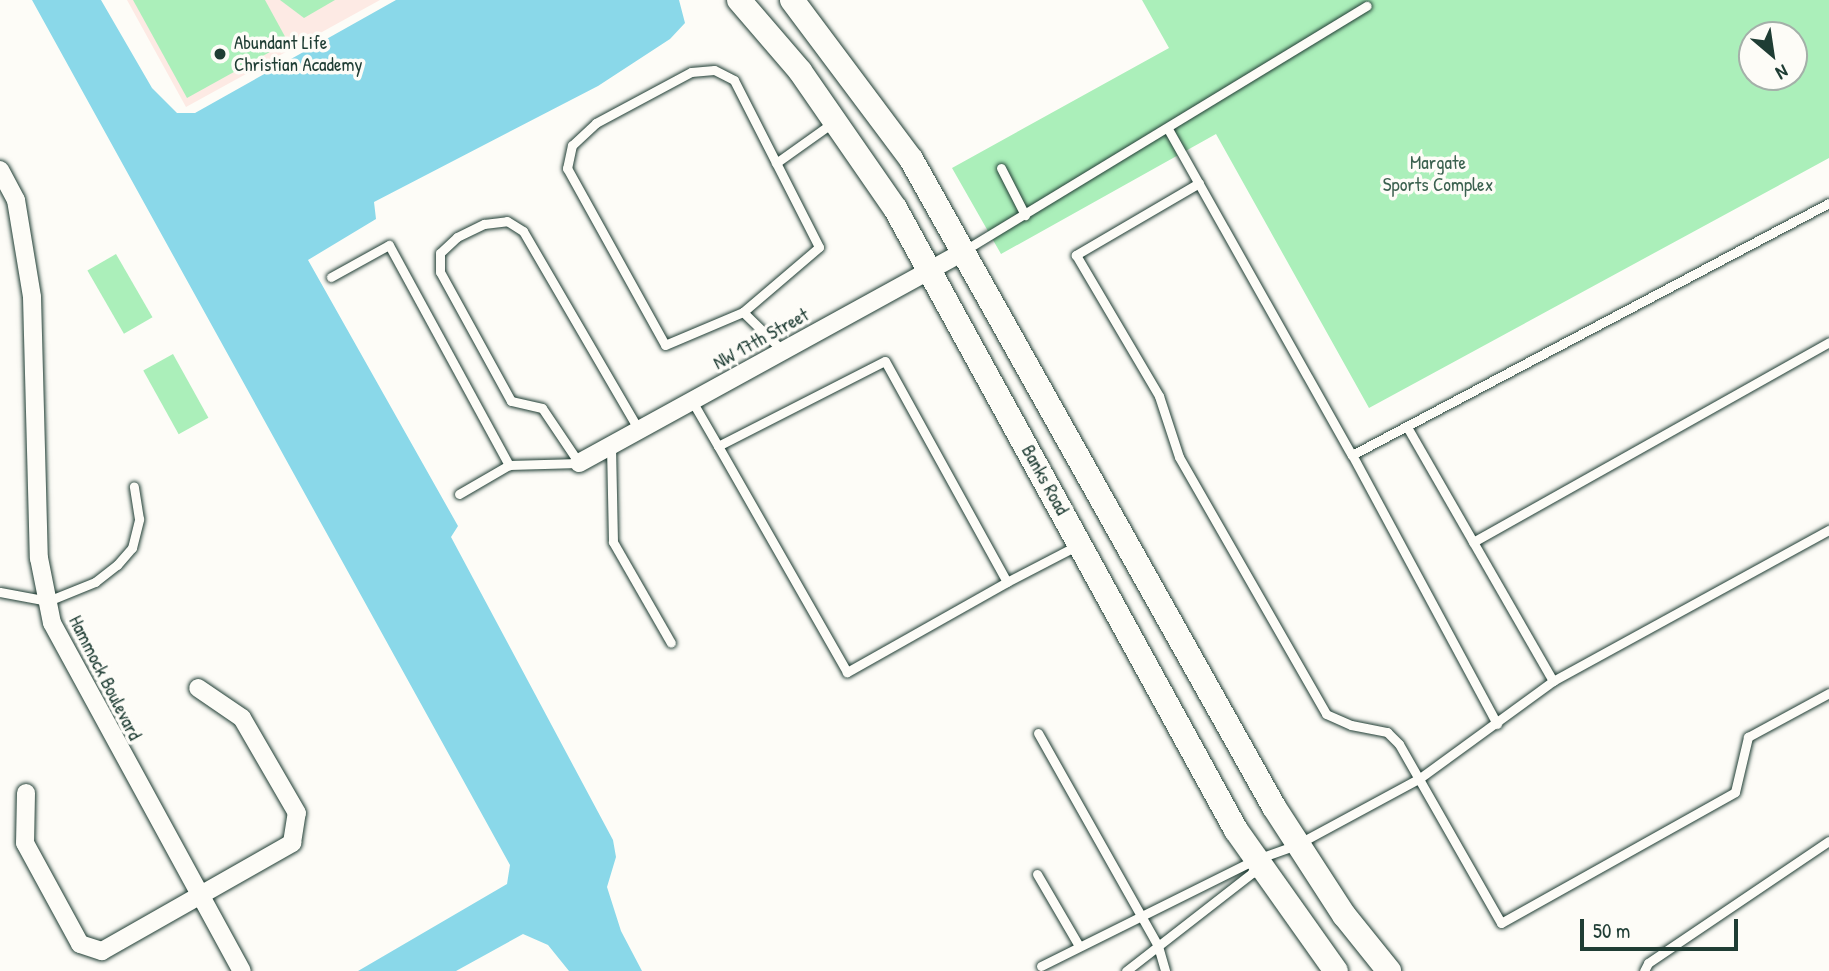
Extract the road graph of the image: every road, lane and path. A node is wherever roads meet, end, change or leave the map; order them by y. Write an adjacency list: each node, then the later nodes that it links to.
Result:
1 (739, 0): 4 (street, Banks Road)
2 (792, 0): 12 (street, Banks Road)
3 (1367, 6): 5 (lane)
4 (836, 120): 6 (lane); 13 (street, Banks Road)
5 (1168, 129): 9 (lane); 11 (lane)
6 (776, 163): 15 (lane); 15 (lane)
7 (1001, 168): 11 (lane)
8 (0, 170): 33 (street, Hammock Boulevard)
9 (1199, 183): 23 (lane); 40 (lane)
10 (1829, 203): 19 (lane)
11 (1026, 215): 12 (lane)
12 (964, 251): 13 (street, NW 17th Street); 43 (street, Banks Road)
13 (929, 271): 17 (street, NW 17th Street); 30 (street, Banks Road)
14 (331, 277): 25 (lane)
15 (743, 312): 17 (lane)
16 (1829, 342): 29 (lane)
17 (783, 351): 18 (street, NW 17th Street)
18 (692, 401): 20 (street, NW 17th Street); 22 (lane)
19 (1407, 427): 23 (lane); 29 (lane)
20 (639, 430): 21 (street, NW 17th Street); 24 (lane)
21 (611, 446): 24 (street, NW 17th Street); 34 (lane)
22 (718, 446): 31 (lane); 31 (lane)
23 (1352, 455): 38 (lane)
24 (579, 463): 25 (lane)
25 (509, 466): 27 (lane)
26 (134, 486): 33 (lane)
27 (459, 494)
28 (1829, 530): 35 (lane)
29 (1473, 542): 35 (lane)
30 (1079, 544): 31 (lane); 44 (street, Banks Road)
31 (1007, 582)
32 (0, 592): 33 (lane)
33 (48, 601): 46 (street, Hammock Boulevard)
34 (671, 643)
35 (1553, 681): 38 (lane)
36 (198, 688): 46 (street)
37 (1829, 693): 40 (lane)
38 (1497, 724): 40 (lane)
39 (1038, 733): 47 (lane)
40 (1420, 778): 43 (lane)
41 (26, 793): 46 (street)
42 (1829, 841): 56 (lane)
43 (1296, 845): 44 (lane); 55 (street, Banks Road)
44 (1256, 859): 47 (lane); 49 (lane); 54 (street, Banks Road)
45 (1037, 874): 48 (lane)
46 (200, 898): 51 (street, Hammock Boulevard)
47 (1141, 917): 48 (lane); 49 (lane)
48 (1079, 946): 50 (lane)
49 (1158, 946): 52 (lane); 53 (lane)
50 (1041, 966)
51 (242, 971)
52 (1126, 971)
53 (1165, 971)
54 (1336, 971)
55 (1389, 971)
56 (1644, 971)

